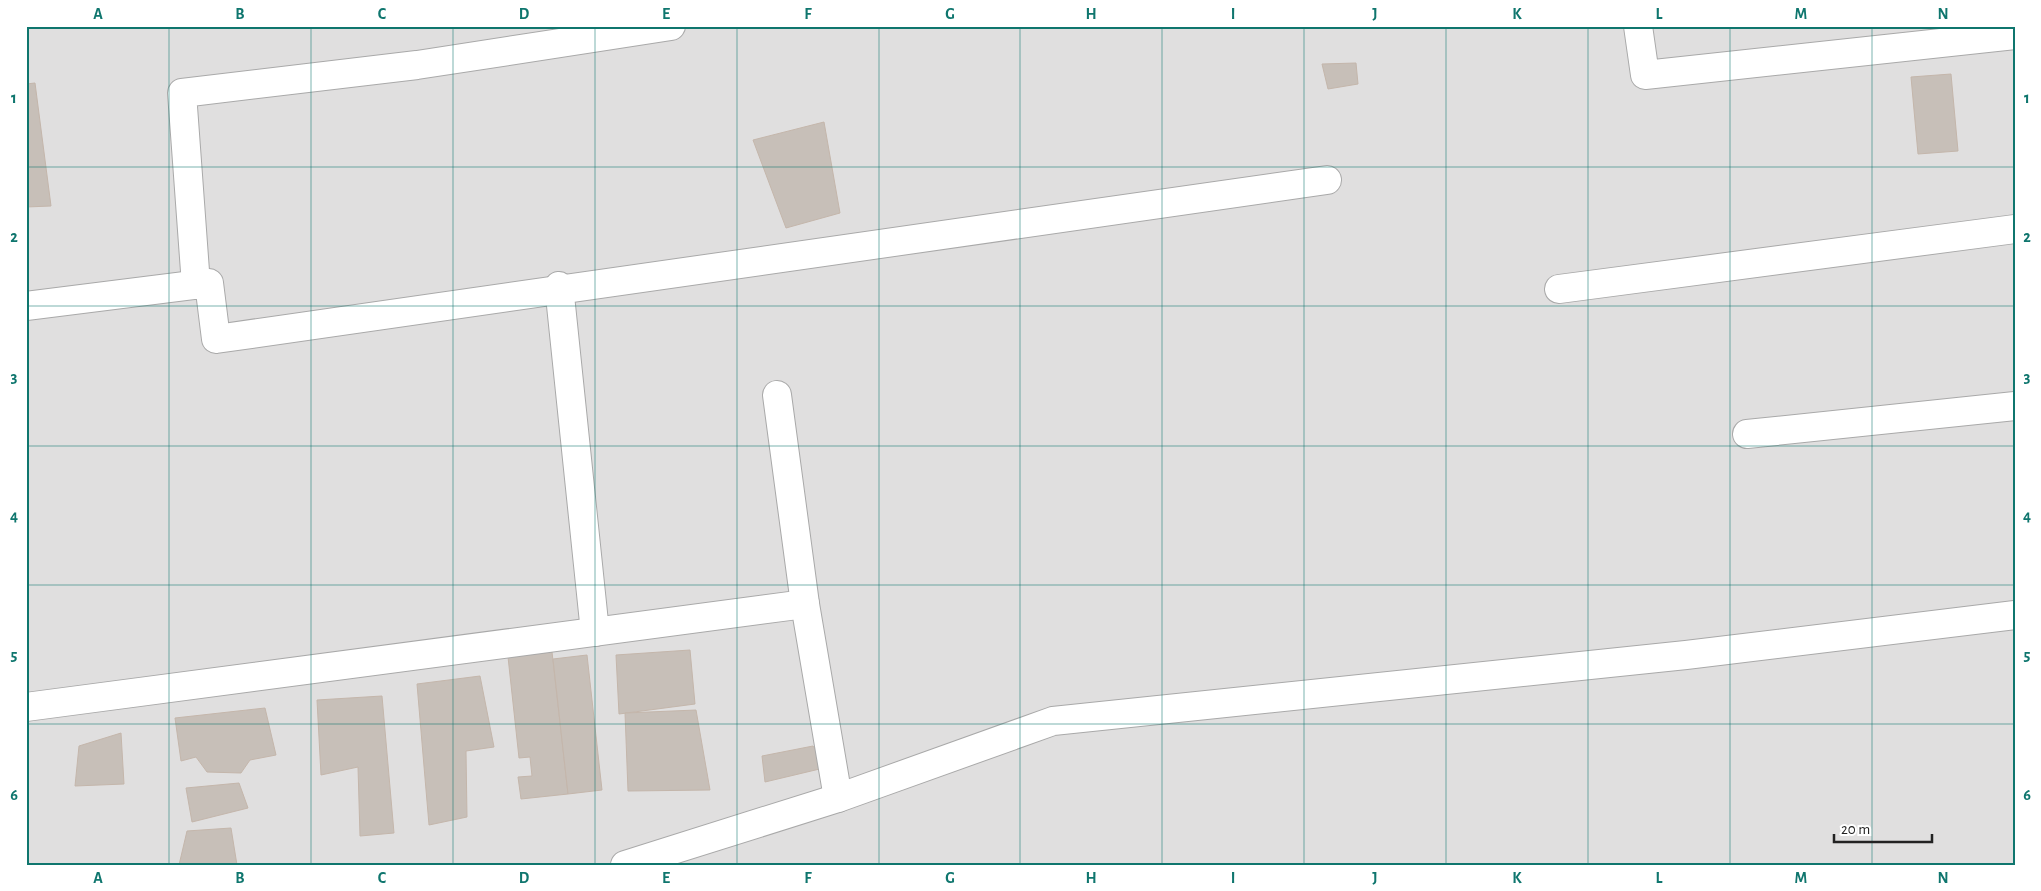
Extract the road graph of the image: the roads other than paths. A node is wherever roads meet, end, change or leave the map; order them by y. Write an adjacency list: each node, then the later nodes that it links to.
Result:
1 (671, 26): 6 (street)
2 (1638, 26): 3 (street)
3 (2015, 34)
4 (1328, 180): 7 (street)
5 (2015, 229): 8 (street)
6 (196, 285): 7 (street); 9 (street)
7 (559, 288): 15 (street)
8 (1559, 289)
9 (26, 306)
10 (778, 395): 13 (street)
11 (2015, 406): 12 (street)
12 (1747, 434)
13 (805, 604): 15 (street); 17 (street)
14 (2015, 615): 17 (street)
15 (595, 632): 16 (street)
16 (26, 707)
17 (838, 798): 18 (street)
18 (625, 865)

